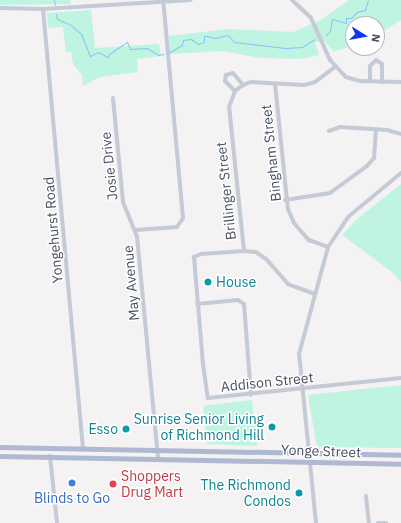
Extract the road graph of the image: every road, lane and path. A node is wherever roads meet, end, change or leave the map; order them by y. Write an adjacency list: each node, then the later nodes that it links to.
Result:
1 (191, 0): 3 (street)
2 (292, 0): 7 (street)
3 (163, 1): 4 (street); 20 (street, May Avenue)
4 (103, 2): 6 (street)
5 (0, 8): 6 (street)
6 (43, 9): 29 (street, Yongehurst Road)
7 (335, 67): 8 (street); 11 (street)
8 (370, 81): 9 (street); 9 (street)
9 (382, 82): 10 (street)
10 (401, 82)
11 (274, 84): 12 (street); 19 (street, Bingham Street)
12 (243, 85): 13 (street); 13 (street)
13 (235, 91): 22 (street, Brillinger Street)
14 (113, 98): 20 (street, Josie Drive)
15 (376, 130): 16 (street); 17 (street); 19 (street)
16 (329, 131)
17 (401, 134)
18 (401, 173): 21 (street)
19 (285, 200): 21 (street, Bingham Street)
20 (136, 230): 30 (street, May Avenue)
21 (328, 247): 23 (street)
22 (244, 250): 23 (street, Brillinger Street); 24 (street, Addison Street)
23 (315, 294): 26 (street)
24 (198, 304): 27 (street, Addison Street); 27 (street)
25 (401, 378): 26 (street, Addison Street)
26 (302, 390): 27 (street, Addison Street); 31 (street)
27 (251, 395)
28 (0, 447): 29 (main road, Yonge Street)
29 (83, 449): 30 (main road, Yonge Street)
30 (157, 449): 31 (main road, Yonge Street); 35 (street, May Avenue)
31 (310, 452): 32 (main road, Yonge Street); 36 (street)
32 (401, 455)
33 (0, 456): 34 (main road, Yonge Street)
34 (50, 456): 35 (main road, Yonge Street); 39 (street)
35 (158, 459): 36 (main road, Yonge Street)
36 (310, 462): 37 (main road, Yonge Street); 40 (street)
37 (401, 464)
38 (366, 496): 41 (street)
39 (57, 523)
40 (316, 523)
41 (369, 523)
42 (378, 523): 43 (street)
43 (386, 523)

